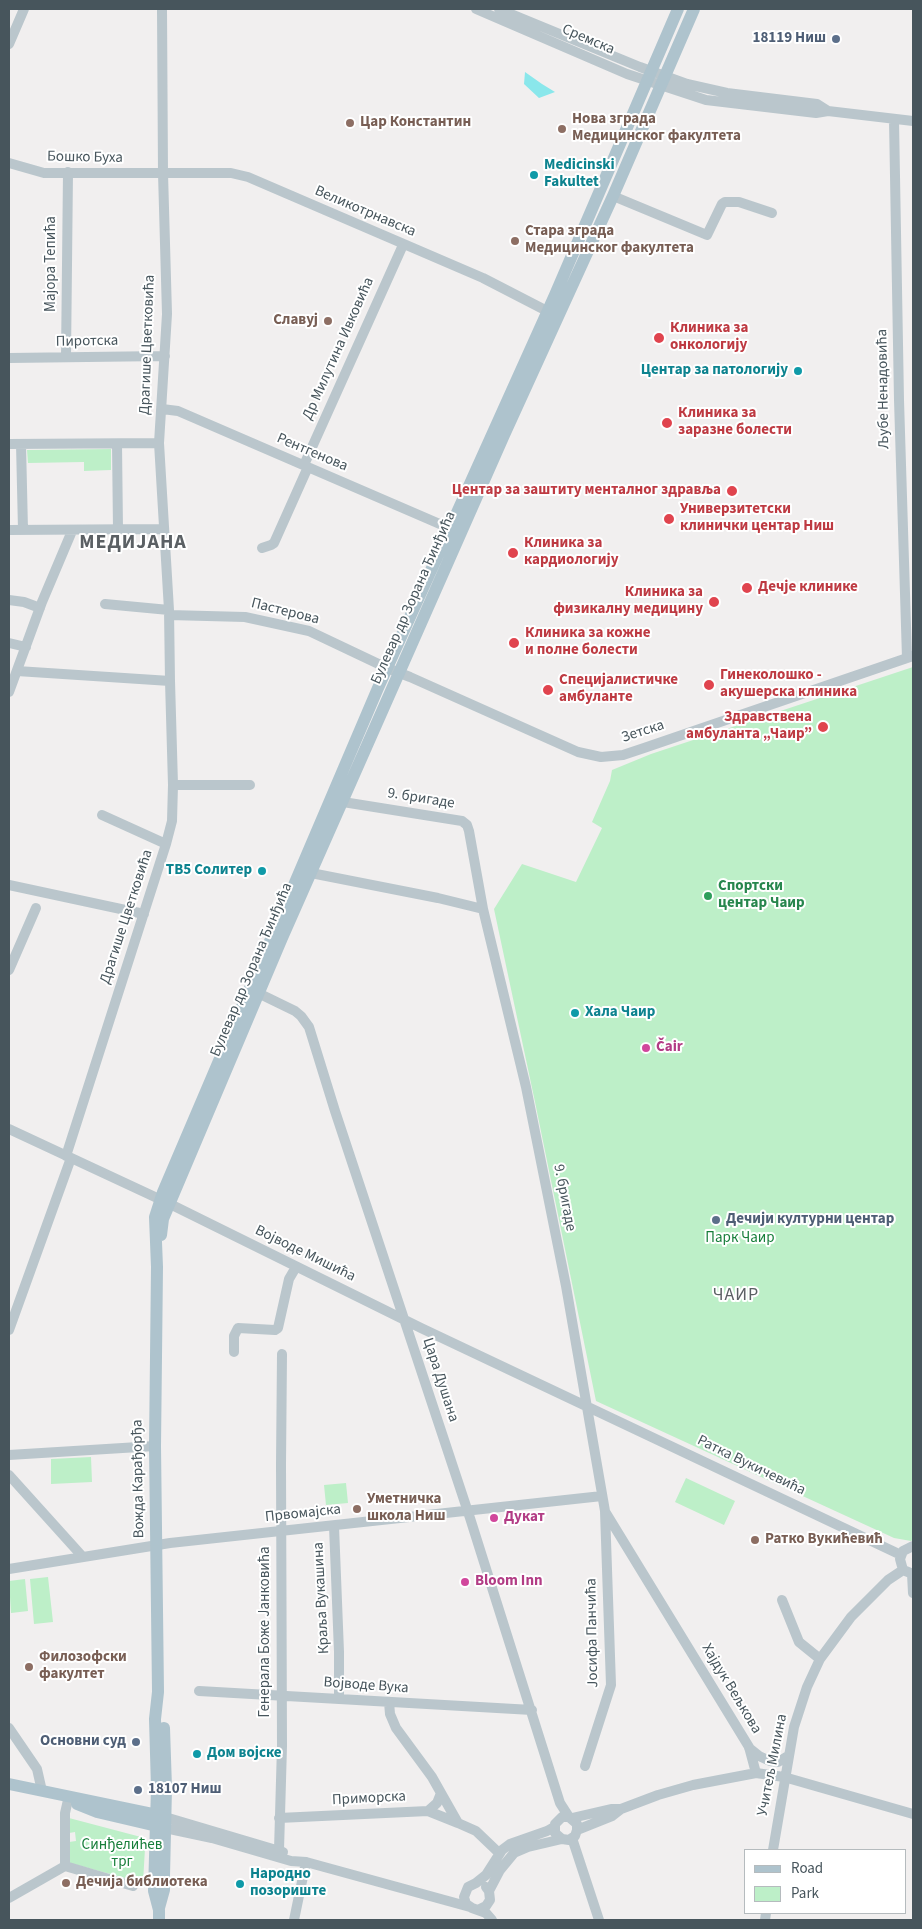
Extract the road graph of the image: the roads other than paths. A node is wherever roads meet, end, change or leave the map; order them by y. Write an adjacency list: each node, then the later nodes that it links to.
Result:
1 (24, 9): 7 (street)
2 (162, 9): 14 (street, Драгише Цветковића)
3 (476, 9): 8 (street, Сремска)
4 (499, 9): 8 (street, Сремска)
5 (678, 9): 8 (main road, Булевар др Зорана Ђинђића)
6 (694, 9): 9 (main road, Булевар др Зорана Ђинђића)
7 (9, 44)
8 (649, 76): 9 (street, Сремска); 18 (main road, Булевар др Зорана Ђинђића)
9 (663, 81): 10 (street, Сремска); 15 (main road, Булевар др Зорана Ђинђића)
10 (894, 120): 11 (street, Сремска); 41 (street, Љубе Ненадовића)
11 (913, 121)
12 (9, 163): 13 (street, Бошко Буха)
13 (68, 172): 14 (street, Бошко Буха); 20 (street, Мајора Тепића)
14 (163, 173): 17 (street, Великотрнавска); 19 (street, Драгише Цветковића)
15 (613, 196): 16 (street); 43 (main road, Булевар др Зорана Ђинђића)
16 (772, 213)
17 (403, 245): 18 (street, Великотрнавска); 27 (street, Др Милутина Ивковића)
18 (547, 311): 28 (main road, Булевар др Зорана Ђинђића)
19 (165, 356): 20 (street, Пиротска); 22 (street, Драгише Цветковића)
20 (66, 357): 21 (street, Пиротска)
21 (9, 358)
22 (162, 409): 23 (street, Драгише Цветковића); 27 (street, Рентгенова)
23 (159, 443): 26 (street); 29 (street, Драгише Цветковића)
24 (9, 444): 25 (street)
25 (21, 444): 26 (street); 31 (street)
26 (117, 444): 32 (street)
27 (306, 466): 28 (street, Рентгенова); 34 (street, Др Милутина Ивковића)
28 (449, 528): 43 (main road, Булевар др Зорана Ђинђића)
29 (164, 529): 32 (street); 38 (street, Драгише Цветковића)
30 (9, 530): 31 (street)
31 (23, 530): 33 (street)
32 (118, 530): 33 (street)
33 (72, 531): 37 (street)
34 (262, 548)
35 (9, 600): 37 (street)
36 (105, 604): 38 (street, Пастерова)
37 (40, 608): 40 (street)
38 (169, 612): 43 (street, Пастерова); 44 (street, Драгише Цветковића)
39 (9, 644): 40 (street)
40 (26, 647): 42 (street)
41 (910, 657): 43 (street, Зетска)
42 (17, 671): 44 (street); 45 (street)
43 (393, 671): 48 (main road, Булевар др Зорана Ђинђића); 60 (main road, Булевар др Зорана Ђинђића)
44 (170, 681): 46 (street, Драгише Цветковића)
45 (9, 692)
46 (173, 785): 47 (street); 50 (street, Драгише Цветковића)
47 (250, 785)
48 (343, 802): 51 (main road, Булевар др Зорана Ђинђића); 54 (street, 9. бригаде)
49 (102, 815): 50 (street)
50 (166, 844): 55 (street, Драгише Цветковића)
51 (311, 873): 54 (street); 57 (main road, Булевар др Зорана Ђинђића)
52 (9, 885): 55 (street)
53 (36, 908): 56 (street)
54 (483, 909): 66 (street, 9. бригаде)
55 (144, 914): 59 (street, Драгише Цветковића)
56 (9, 970)
57 (258, 993): 60 (main road, Булевар др Зорана Ђинђића); 62 (street, Цара Душана)
58 (9, 1129): 59 (street, Војводе Мишића)
59 (68, 1157): 60 (street, Војводе Мишића); 63 (street, Драгише Цветковића)
60 (165, 1202): 61 (street, Војводе Мишића); 67 (main road, Вожда Карађорђа)
61 (296, 1267): 62 (street, Војводе Мишића); 64 (street)
62 (405, 1320): 66 (street, Војводе Мишића); 72 (street, Цара Душана)
63 (9, 1330)
64 (234, 1352)
65 (282, 1354): 74 (street, Генерала Боже Јанковића)
66 (587, 1406): 70 (street, 9. бригаде); 79 (street, Ратка Вукичевића)
67 (155, 1446): 68 (street); 75 (main road, Вожда Карађорђа)
68 (9, 1454)
69 (9, 1475): 80 (street)
70 (602, 1496): 71 (street, Јосифа Панчића); 72 (street, Првомајска)
71 (604, 1511): 76 (street, Хајдук Вељкова); 78 (street, Јосифа Панчића)
72 (468, 1512): 73 (street, Првомајска); 90 (street, Цара Душана)
73 (334, 1526): 74 (street, Првомајска); 88 (street, Краља Вукашина)
74 (281, 1531): 75 (street, Првомајска); 87 (street, Генерала Боже Јанковића)
75 (156, 1545): 80 (street, Првомајска); 106 (main road, Вожда Карађорђа)
76 (625, 1546): 78 (street); 92 (street, Хајдук Вељкова)
77 (913, 1546): 79 (street)
78 (606, 1550): 94 (street, Јосифа Панчића)
79 (900, 1555): 82 (street)
80 (82, 1556): 81 (street, Првомајска)
81 (9, 1569)
82 (910, 1572): 83 (street); 85 (street, Учитељ Милина)
83 (913, 1593)
84 (782, 1600): 85 (street)
85 (820, 1659): 93 (street, Учитељ Милина)
86 (200, 1691): 87 (street, Војводе Вука)
87 (281, 1695): 88 (street, Војводе Вука); 104 (street, Генерала Боже Јанковића)
88 (340, 1699): 89 (street, Војводе Вука)
89 (389, 1702): 90 (street, Војводе Вука); 99 (street)
90 (532, 1710): 105 (street, Цара Душана)
91 (9, 1728): 98 (street)
92 (748, 1747): 93 (street); 95 (street, Хајдук Вељкова)
93 (788, 1756): 96 (street, Учитељ Милина)
94 (585, 1766)
95 (756, 1773): 96 (street); 101 (street)
96 (784, 1777): 103 (street); 109 (street, Учитељ Милина)
97 (9, 1784): 98 (main road)
98 (48, 1793): 100 (main road); 106 (main road)
99 (441, 1793): 102 (street); 107 (street)
100 (68, 1800): 106 (main road); 113 (street)
101 (621, 1809): 105 (street); 108 (street)
102 (428, 1811): 104 (street, Приморска); 107 (street, Приморска)
103 (913, 1814)
104 (279, 1818): 110 (street, Генерала Боже Јанковића)
105 (563, 1820): 108 (street); 108 (street); 111 (street)
106 (160, 1821): 110 (street); 112 (street); 121 (main road, Вожда Карађорђа)
107 (458, 1823): 111 (street, Приморска)
108 (571, 1836): 116 (street); 124 (street)
109 (773, 1849)
110 (278, 1850): 112 (street)
111 (499, 1854): 114 (street)
112 (306, 1862): 118 (street); 122 (street)
113 (65, 1866): 115 (street); 119 (street)
114 (476, 1883): 116 (street); 117 (street)
115 (133, 1886)
116 (489, 1891): 120 (street)
117 (465, 1892): 118 (street); 120 (street)
118 (436, 1897): 120 (street)
119 (9, 1898)
120 (474, 1908): 123 (street)
121 (159, 1915)
122 (294, 1920)
123 (492, 1920)
124 (599, 1920)

